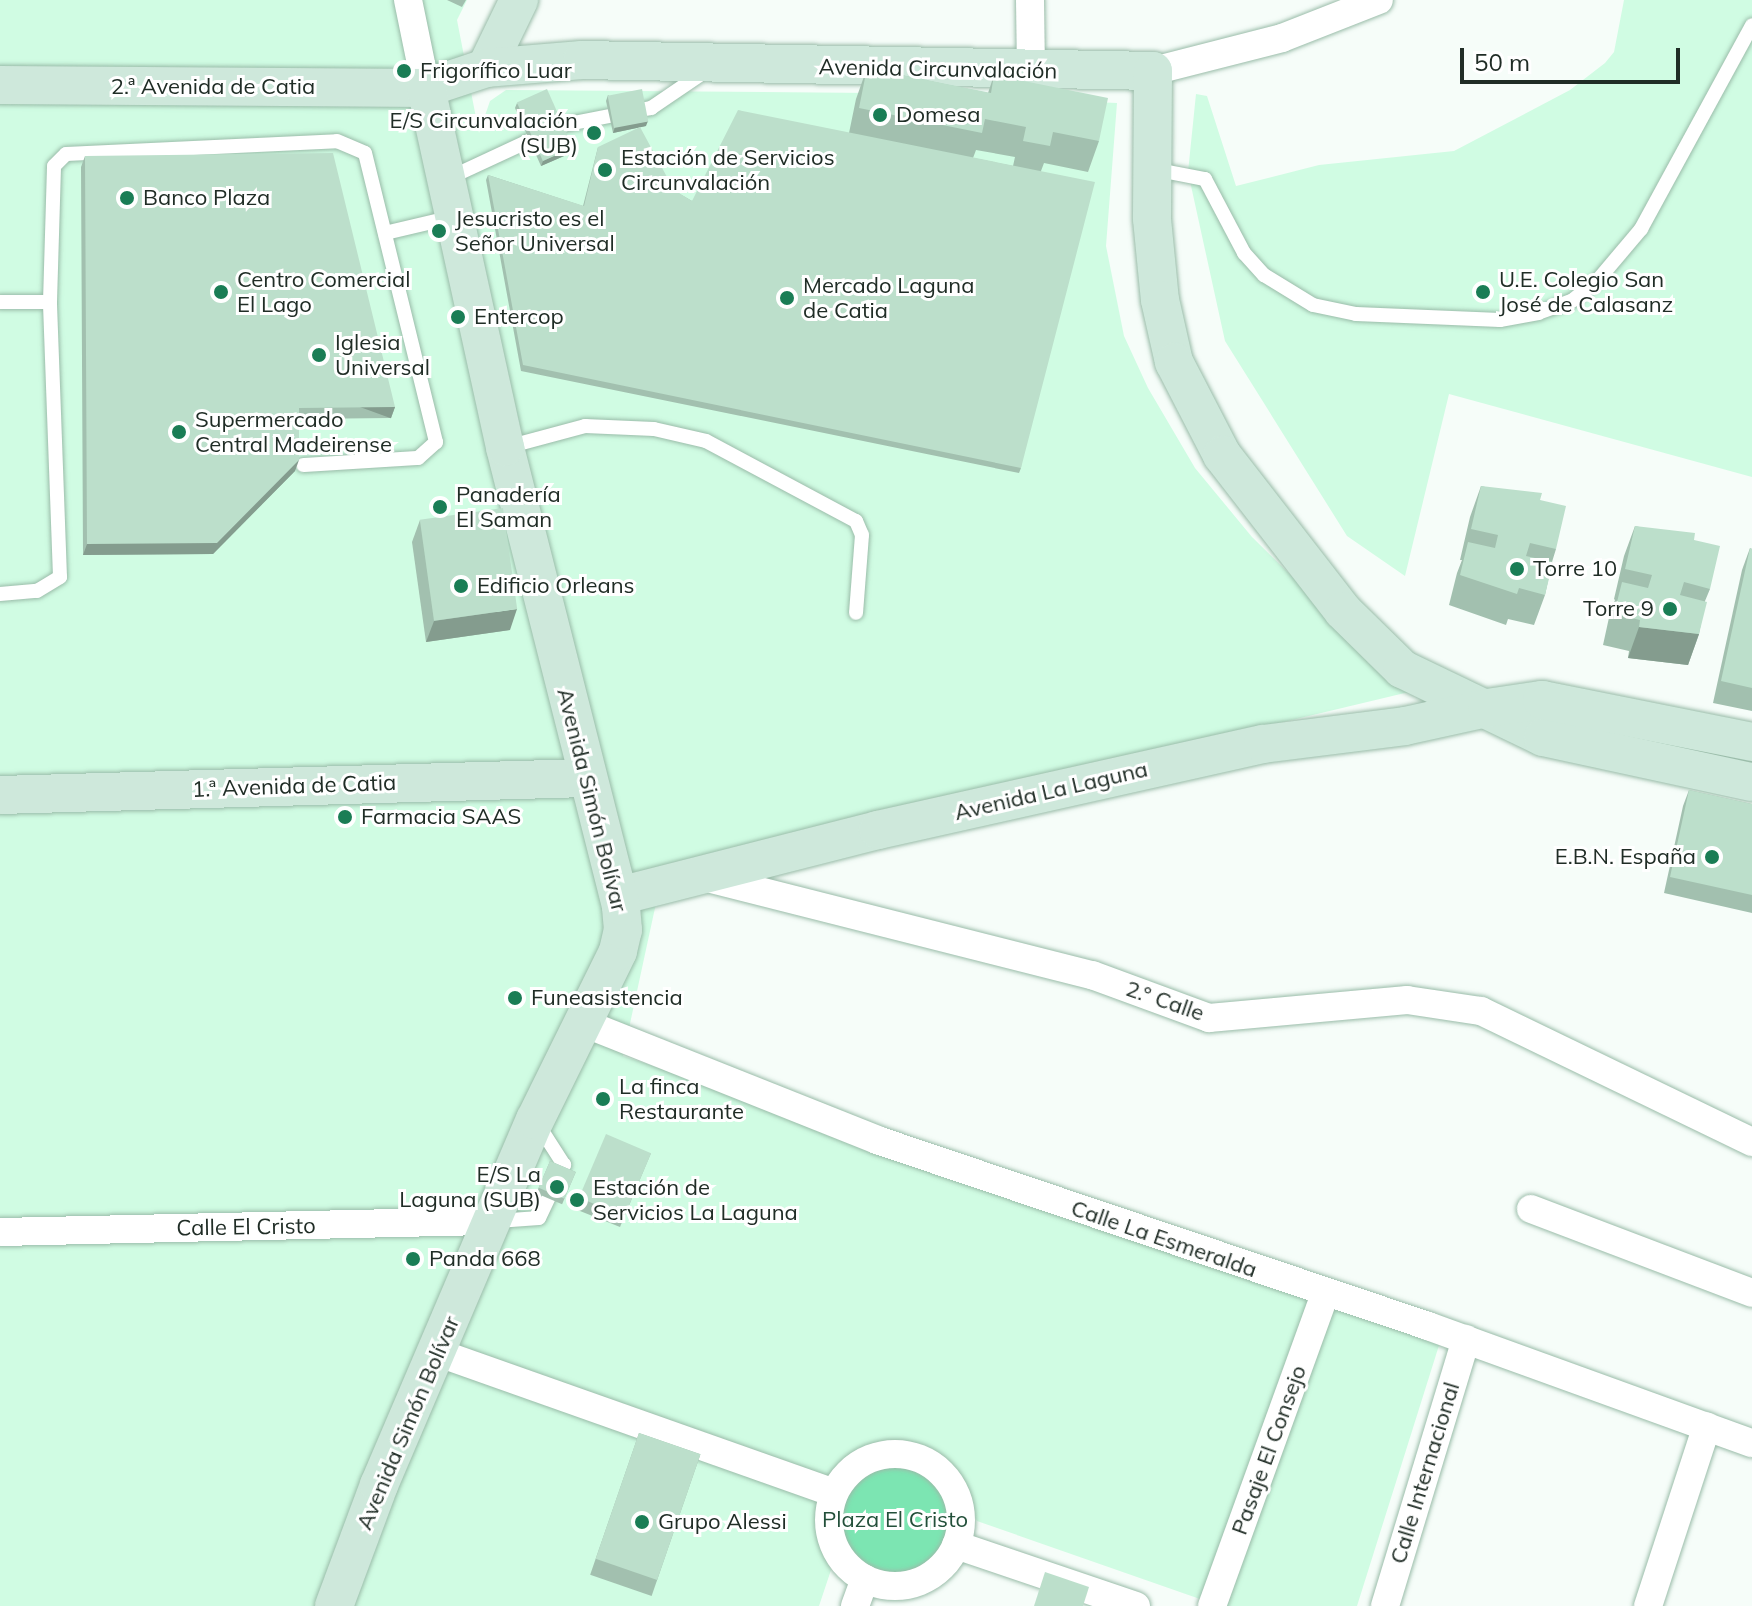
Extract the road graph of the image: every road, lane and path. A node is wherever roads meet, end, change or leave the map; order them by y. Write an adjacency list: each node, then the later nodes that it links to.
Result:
1 (408, 0): 11 (street, Avenida Simón Bolívar)
2 (519, 0): 7 (street)
3 (1030, 0): 8 (street)
4 (1379, 0): 9 (street, Avenida Circunvalación)
5 (1752, 25): 12 (lane)
6 (715, 64): 7 (street, Avenida Circunvalación); 8 (street, Avenida Circunvalación); 13 (lane)
7 (486, 68): 11 (street, 2.ª Avenida de Catia)
8 (1031, 71): 9 (street, Avenida Circunvalación)
9 (1153, 71): 12 (street)
10 (0, 85): 11 (street, 2.ª Avenida de Catia)
11 (426, 88): 13 (street, Avenida Simón Bolívar)
12 (1152, 169): 22 (street)
13 (445, 180): 14 (street, Avenida Simón Bolívar)
14 (453, 217): 15 (lane); 18 (street, Avenida Simón Bolívar)
15 (385, 233): 17 (lane); 19 (lane)
16 (0, 302): 17 (lane)
17 (50, 302): 20 (lane)
18 (505, 447): 21 (lane); 24 (street, Avenida Simón Bolívar)
19 (303, 465)
20 (0, 594)
21 (856, 613)
22 (1487, 708): 23 (street, Avenida La Laguna); 25 (street); 27 (street, Avenida La Laguna)
23 (1752, 742)
24 (587, 778): 26 (street, 1.ª Avenida de Catia); 28 (street, Avenida Simón Bolívar)
25 (1752, 782)
26 (0, 795)
27 (700, 875): 28 (street, Avenida La Laguna); 30 (street, 2.° Calle)
28 (619, 896): 29 (street, Avenida Simón Bolívar)
29 (581, 1022): 32 (street, Avenida Simón Bolívar); 34 (street, Calle La Esmeralda)
30 (1752, 1142)
31 (1531, 1209): 35 (street)
32 (492, 1221): 33 (street, Calle El Cristo); 37 (street, Avenida Simón Bolívar)
33 (0, 1232)
34 (1325, 1293): 36 (street, Calle La Esmeralda); 46 (street, Pasaje El Consejo)
35 (1752, 1293)
36 (1466, 1339): 38 (street, Calle La Esmeralda); 47 (street, Calle Internacional)
37 (436, 1352): 40 (street); 43 (street, Avenida Simón Bolívar)
38 (1707, 1426): 39 (street, Calle La Esmeralda); 48 (street)
39 (1752, 1443)
40 (834, 1493): 41 (street); 42 (street)
41 (956, 1545): 42 (street); 45 (street)
42 (865, 1579): 44 (street)
43 (334, 1606)
44 (855, 1606)
45 (1136, 1606)
46 (1212, 1606)
47 (1385, 1606)
48 (1648, 1606)

